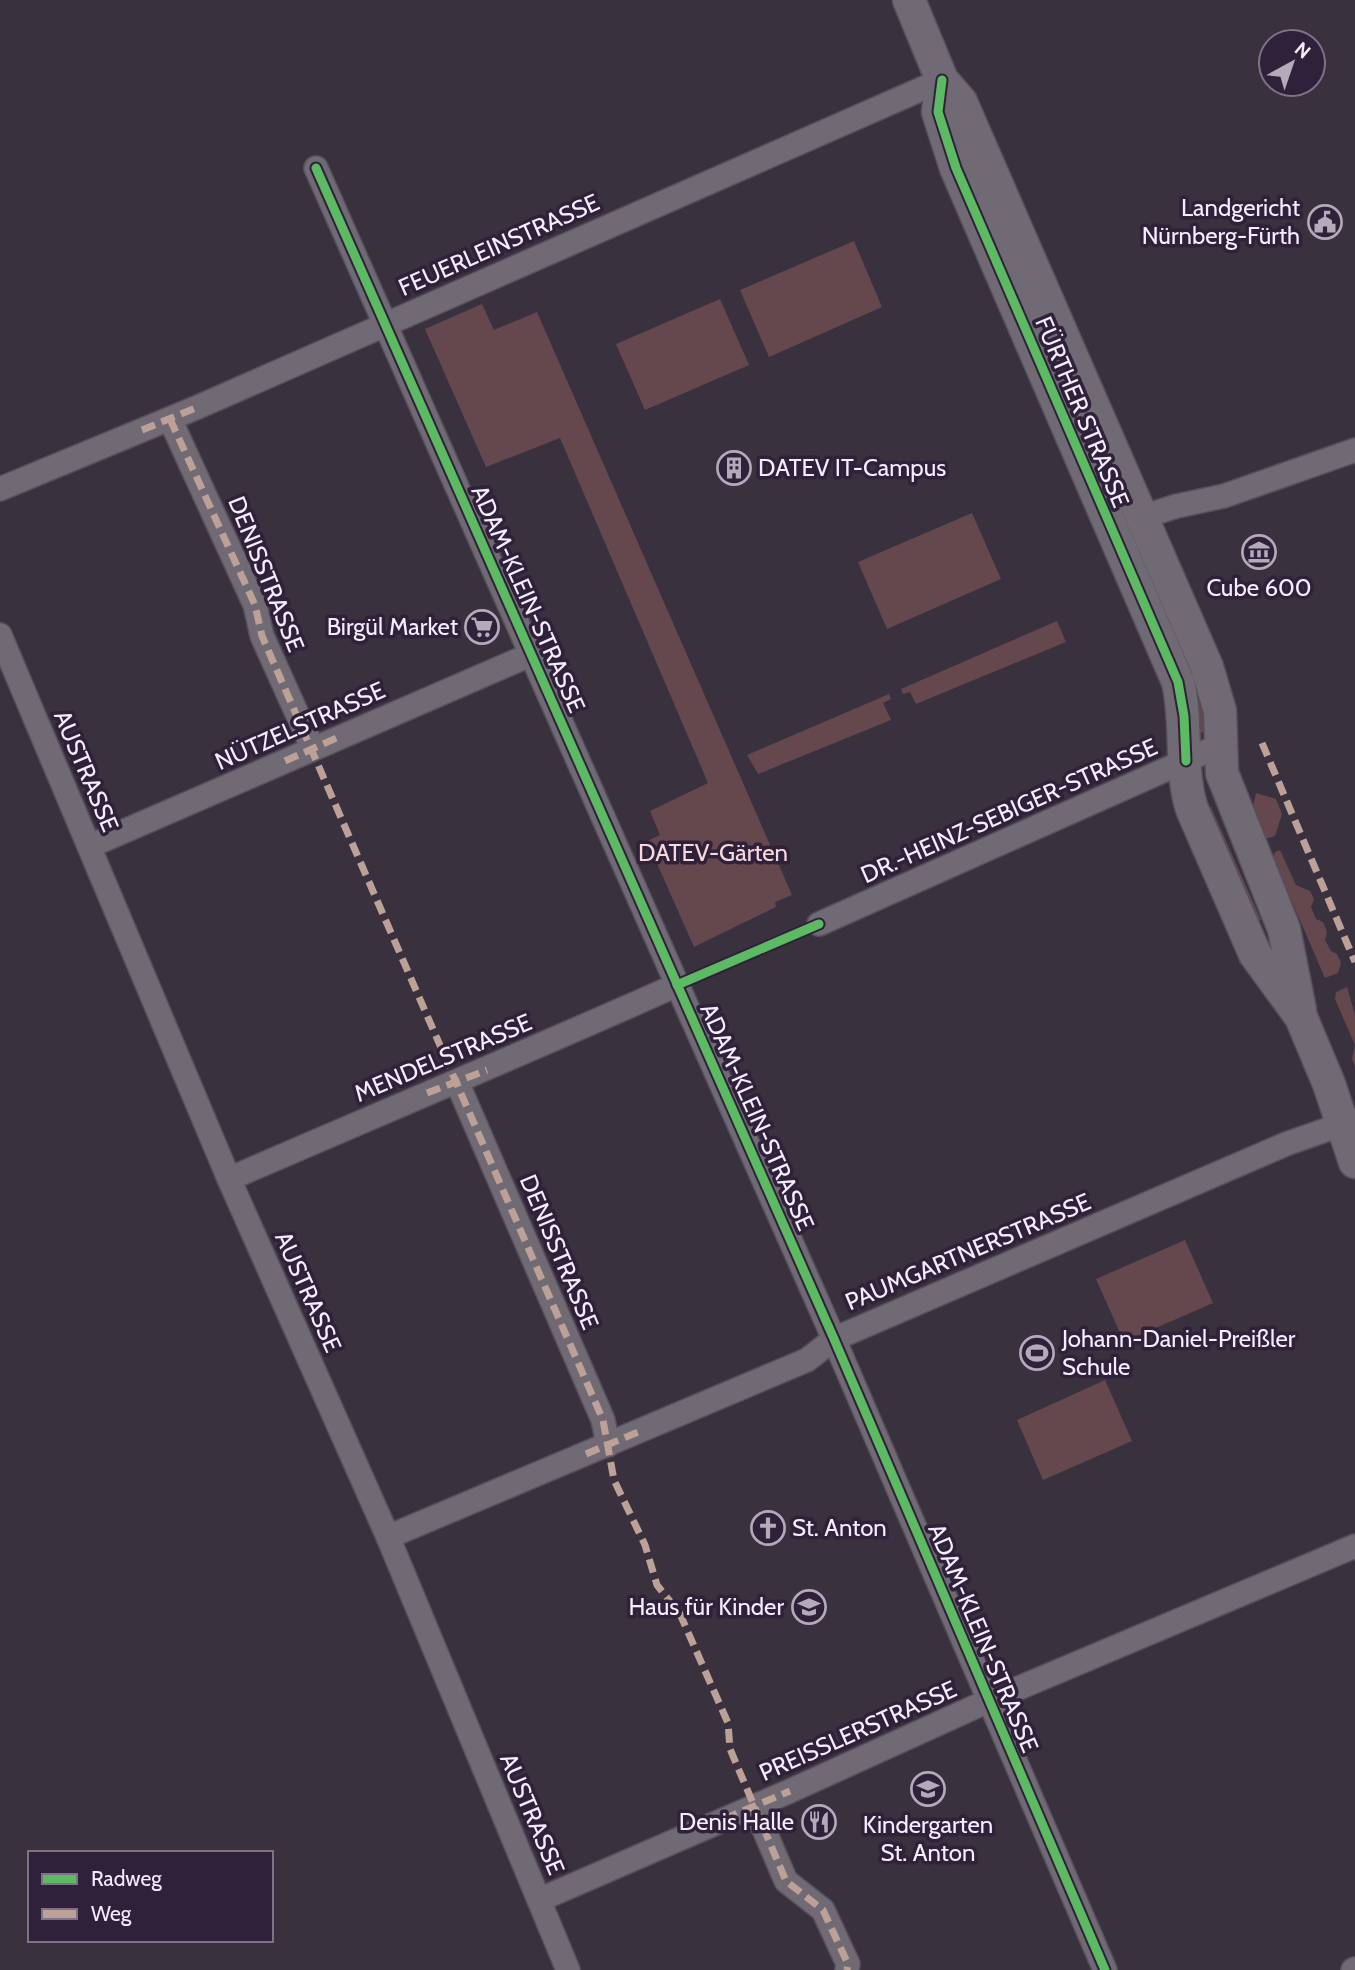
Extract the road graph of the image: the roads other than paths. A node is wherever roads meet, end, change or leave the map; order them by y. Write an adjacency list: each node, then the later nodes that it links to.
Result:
1 (909, 0): 2 (main road, FÜRTHER STRASSE)
2 (942, 80): 4 (street, FEUERLEINSTRASSE); 8 (main road, FÜRTHER STRASSE); 13 (main road, FÜRTHER STRASSE)
3 (316, 168): 4 (street, ADAM-KLEIN-STRASSE)
4 (385, 325): 5 (street, FEUERLEINSTRASSE); 10 (street, ADAM-KLEIN-STRASSE)
5 (170, 419): 7 (street, FEUERLEINSTRASSE); 12 (street, DENISSTRASSE)
6 (1355, 450): 8 (street)
7 (0, 489)
8 (1142, 517): 11 (main road, FÜRTHER STRASSE)
9 (0, 635): 14 (street, AUSTRASSE)
10 (532, 654): 12 (street, NÜTZELSTRASSE); 16 (street, ADAM-KLEIN-STRASSE)
11 (1221, 745): 13 (street, DR.-HEINZ-SEBIGER-STRASSE); 17 (main road, FÜRTHER STRASSE)
12 (313, 748): 14 (street, NÜTZELSTRASSE)
13 (1186, 761): 15 (street, DR.-HEINZ-SEBIGER-STRASSE); 17 (main road, FÜRTHER STRASSE)
14 (90, 846): 21 (street, AUSTRASSE)
15 (818, 924)
16 (677, 985): 18 (street, MENDELSTRASSE); 22 (street, ADAM-KLEIN-STRASSE)
17 (1301, 1017): 19 (main road, FÜRTHER STRASSE)
18 (457, 1082): 21 (street, MENDELSTRASSE); 23 (street, DENISSTRASSE)
19 (1348, 1122): 20 (main road, FÜRTHER STRASSE); 22 (street, PAUMGARTNERSTRASSE)
20 (1355, 1162)
21 (229, 1179): 24 (street, AUSTRASSE)
22 (834, 1339): 23 (street, PAUMGARTNERSTRASSE); 26 (street, ADAM-KLEIN-STRASSE)
23 (608, 1445): 24 (street, PAUMGARTNERSTRASSE)
24 (388, 1537): 28 (street, AUSTRASSE)
25 (1355, 1546): 26 (street, PREISSLERSTRASSE)
26 (988, 1701): 27 (street, PREISSLERSTRASSE); 31 (street, ADAM-KLEIN-STRASSE)
27 (754, 1806): 28 (street, PREISSLERSTRASSE); 30 (street)
28 (539, 1899): 29 (street, AUSTRASSE)
29 (568, 1970)
30 (847, 1970)
31 (1105, 1970)

